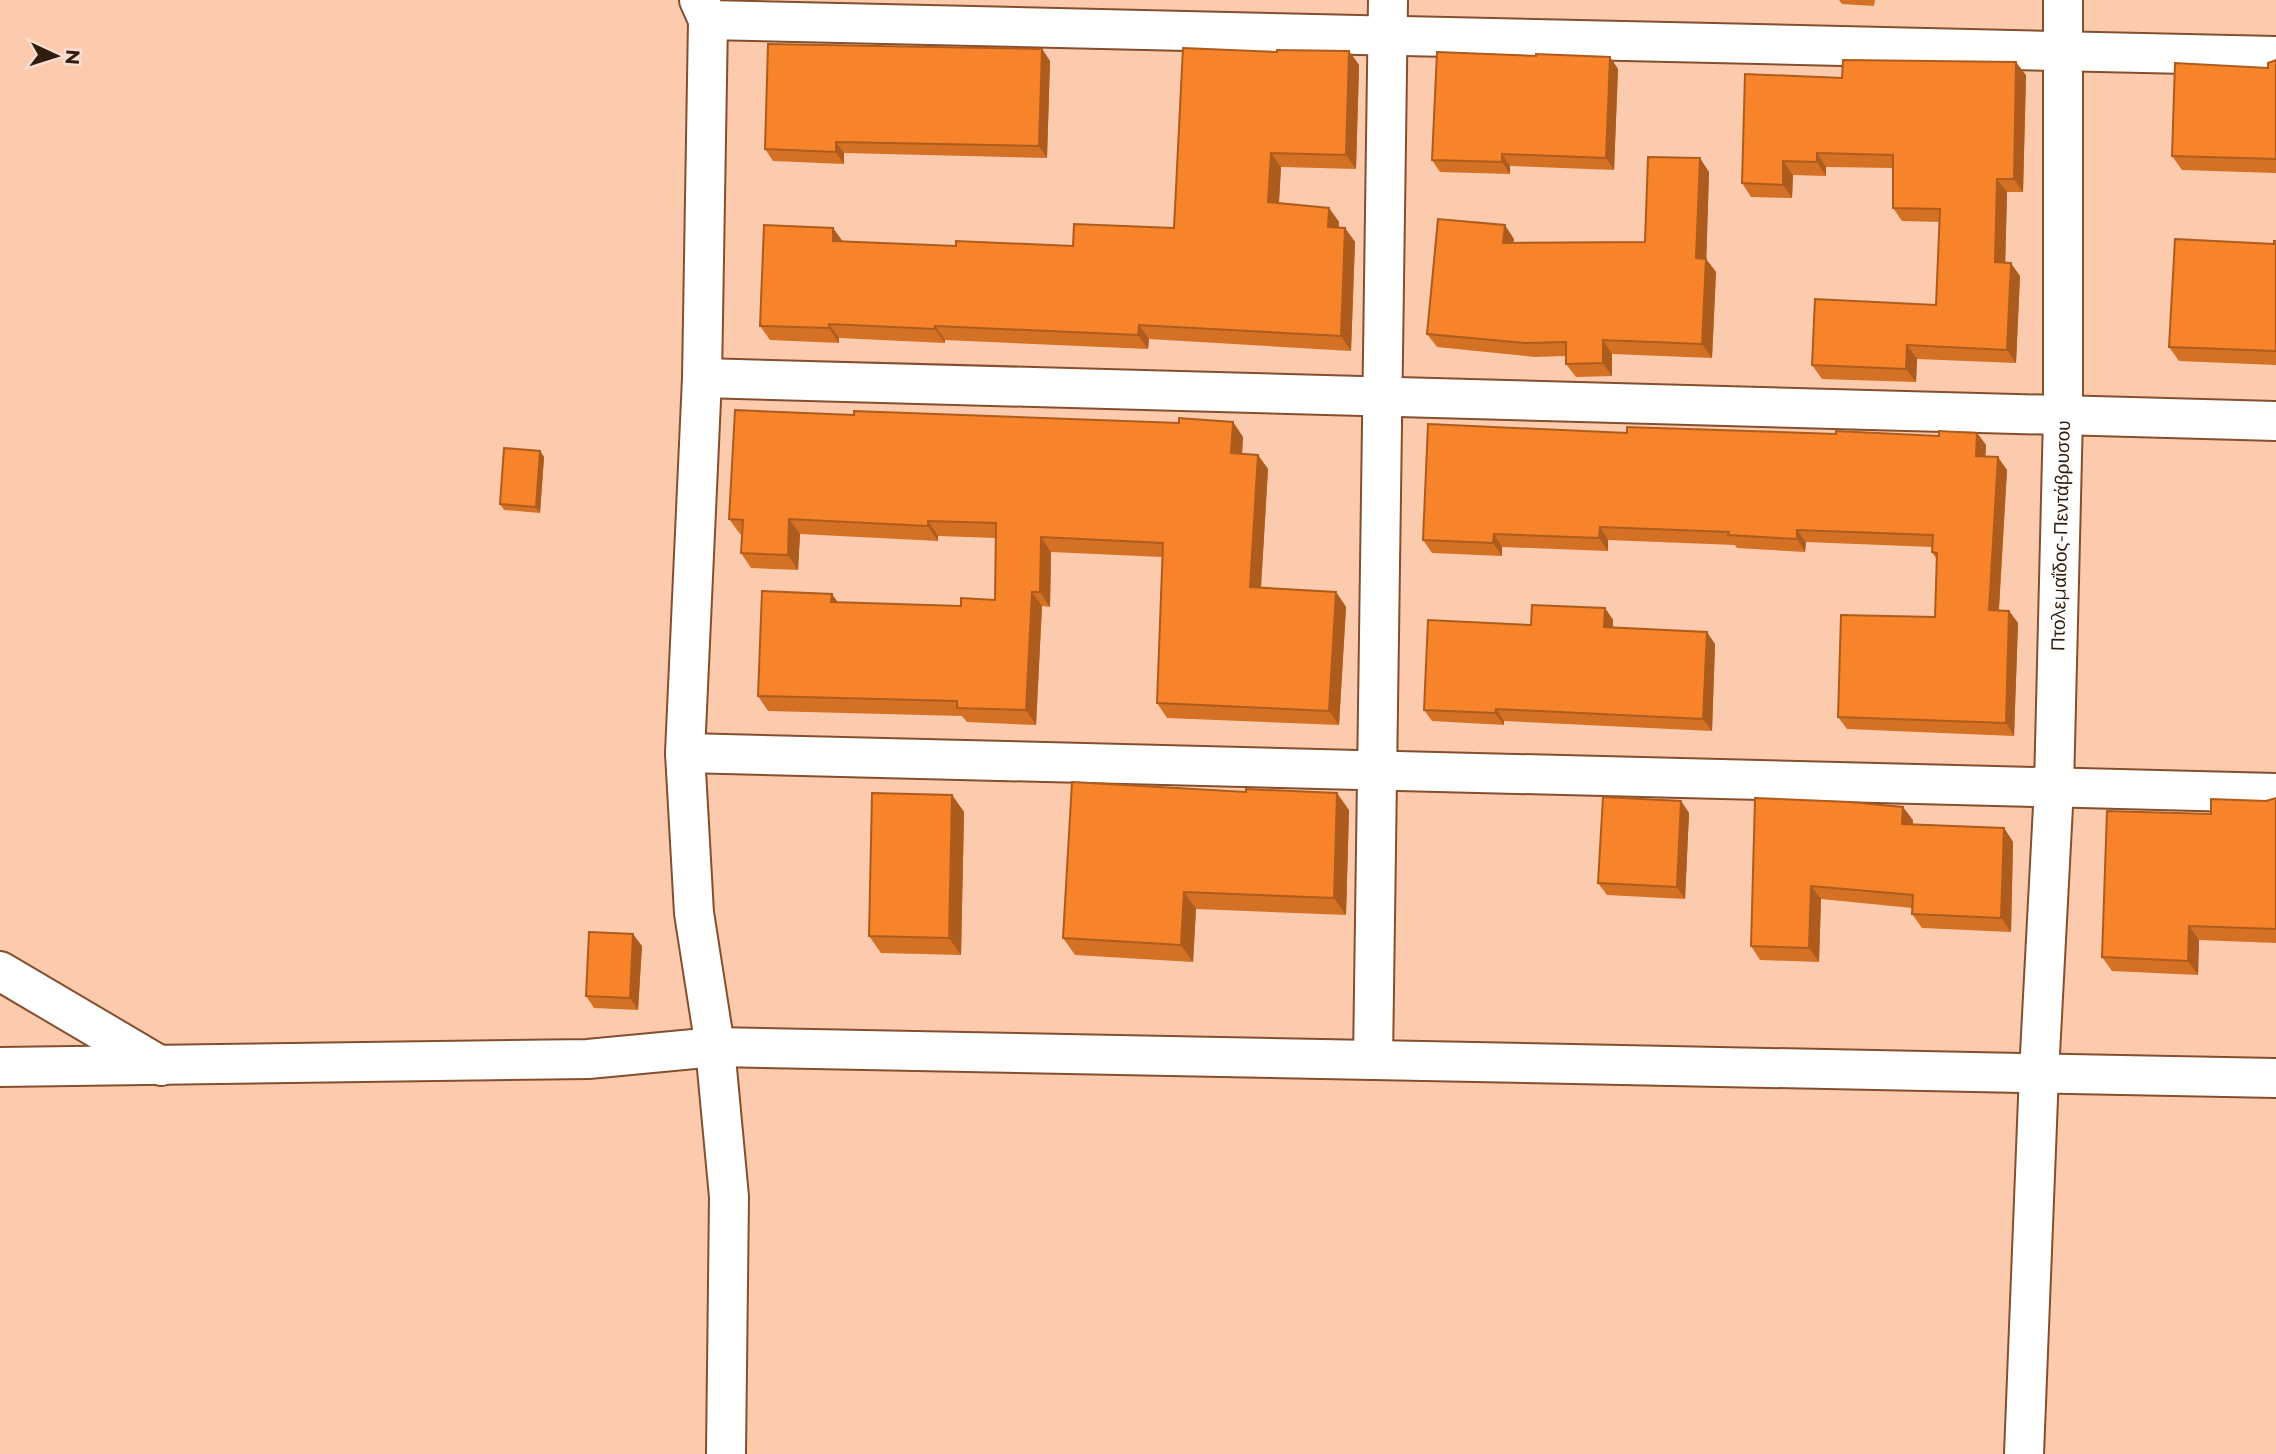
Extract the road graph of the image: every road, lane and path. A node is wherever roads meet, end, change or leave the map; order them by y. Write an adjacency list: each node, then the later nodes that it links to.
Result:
1 (2063, 0): 4 (street, Πτολεμαΐδος-Πεντάβρυσου)
2 (703, 10): 3 (street); 6 (street)
3 (1388, 18): 4 (street); 7 (street)
4 (2062, 51): 5 (street); 8 (street, Πτολεμαΐδος-Πεντάβρυσου)
5 (2276, 56)
6 (702, 378): 7 (street); 10 (street)
7 (1382, 397): 8 (street); 11 (street)
8 (2063, 416): 9 (street); 12 (street, Πτολεμαΐδος-Πεντάβρυσου)
9 (2276, 421)
10 (685, 753): 11 (street); 15 (street)
11 (1377, 770): 12 (street); 16 (street)
12 (2053, 787): 13 (street); 19 (street, Πτολεμαΐδος-Πεντάβρυσου)
13 (2276, 793)
14 (0, 971): 17 (street)
15 (715, 1047): 16 (street); 17 (street); 21 (street)
16 (1373, 1060): 19 (street)
17 (161, 1066): 18 (street)
18 (0, 1067)
19 (2039, 1073): 20 (street); 22 (street, Πτολεμαΐδος-Πεντάβρυσου)
20 (2276, 1078)
21 (726, 1454)
22 (2024, 1454)

